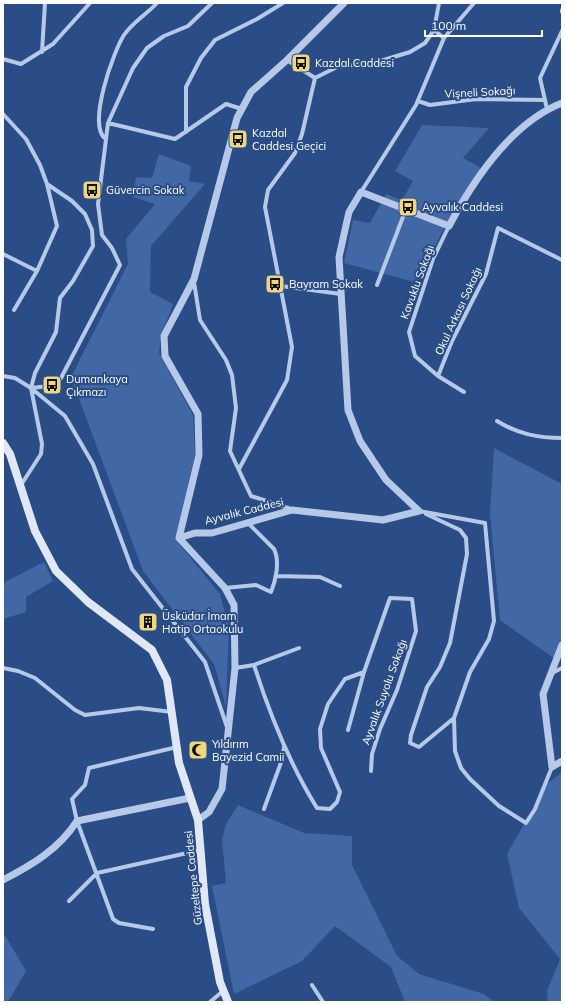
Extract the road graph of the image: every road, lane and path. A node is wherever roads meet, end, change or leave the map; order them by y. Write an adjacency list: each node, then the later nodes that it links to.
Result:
1 (45, 3): 12 (street)
2 (90, 3): 12 (street)
3 (157, 3): 24 (street)
4 (212, 3): 22 (street)
5 (283, 3): 23 (street)
6 (344, 3): 14 (street)
7 (439, 3): 9 (street)
8 (474, 3): 11 (street)
9 (434, 30): 11 (street); 15 (street)
10 (562, 31): 16 (street)
11 (444, 38): 17 (street)
12 (42, 52): 13 (street)
13 (3, 59)
14 (287, 60): 15 (street); 20 (street)
15 (315, 78): 36 (street)
16 (545, 100): 17 (street, Vişneli Sokağı); 19 (street)
17 (418, 101): 26 (street)
18 (562, 103): 19 (street)
19 (546, 109): 28 (street)
20 (242, 110): 23 (street); 34 (street)
21 (3, 114): 25 (street)
22 (108, 122): 23 (street); 24 (street)
23 (186, 132)
24 (106, 139): 29 (street)
25 (46, 184): 30 (street); 33 (street)
26 (361, 192): 27 (street); 37 (street)
27 (406, 210): 28 (street); 35 (street)
28 (450, 226): 40 (street, Kavuklu Sokağı)
29 (101, 228): 30 (street); 41 (street)
30 (92, 230): 41 (street)
31 (3, 254): 33 (street)
32 (562, 260): 40 (street, Okul Arkası Sokağı)
33 (36, 271): 38 (street)
34 (194, 279): 46 (street); 51 (street)
35 (377, 285)
36 (281, 286): 37 (street); 46 (street)
37 (341, 294): 49 (street)
38 (14, 310)
39 (3, 376): 41 (street)
40 (438, 376): 42 (street, Kavuklu Sokağı)
41 (31, 388): 47 (street); 66 (street)
42 (464, 392)
43 (497, 421): 44 (street)
44 (562, 438)
45 (3, 443): 47 (main road, Güzeltepe Caddesi)
46 (239, 469): 48 (street)
47 (20, 486): 63 (main road, Güzeltepe Caddesi)
48 (292, 510): 49 (street, Ayvalık Caddesi); 50 (street, Ayvalık Caddesi)
49 (419, 511): 64 (street); 64 (street)
50 (248, 523): 51 (street, Ayvalık Caddesi); 52 (street)
51 (179, 538): 54 (street)
52 (276, 576): 53 (street); 54 (street)
53 (340, 586)
54 (225, 588): 59 (street)
55 (562, 644): 62 (street)
56 (299, 648): 57 (street)
57 (254, 665): 59 (street); 67 (street)
58 (3, 668): 63 (street)
59 (235, 668): 66 (street)
60 (562, 668): 62 (street)
61 (364, 672): 65 (street, Ayvalık Suyolu Sokağı); 67 (street); 71 (street, Ayvalık Suyolu Sokağı)
62 (551, 674): 70 (street)
63 (173, 712): 68 (main road, Güzeltepe Caddesi)
64 (454, 718): 70 (street)
65 (348, 730)
66 (228, 734): 74 (street)
67 (284, 746): 73 (street)
68 (177, 747): 72 (main road, Güzeltepe Caddesi); 75 (street)
69 (562, 761): 70 (street)
70 (552, 767)
71 (371, 771)
72 (190, 798): 74 (main road, Güzeltepe Caddesi); 75 (street)
73 (264, 809)
74 (198, 820): 76 (main road, Güzeltepe Caddesi)
75 (77, 821): 77 (street); 78 (street)
76 (201, 850): 77 (street); 82 (main road, Güzeltepe Caddesi)
77 (98, 873): 79 (street); 80 (street)
78 (3, 880)
79 (69, 901)
80 (153, 929)
81 (312, 985): 85 (street)
82 (223, 991): 83 (street); 84 (main road, Güzeltepe Caddesi)
83 (210, 1002)
84 (228, 1002)
85 (323, 1002)

